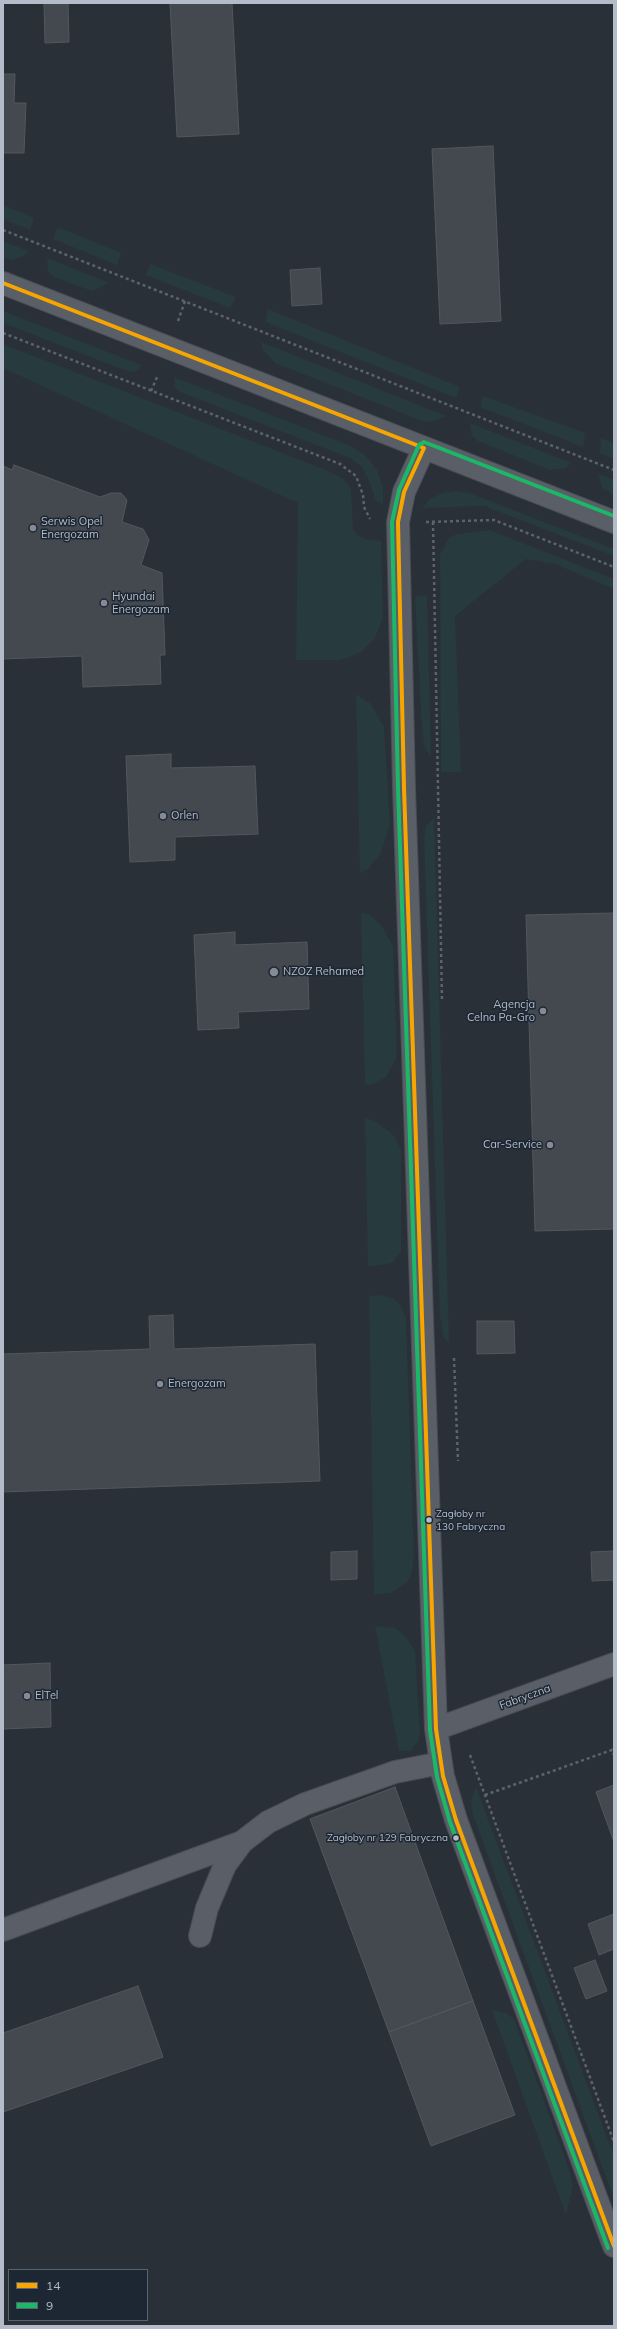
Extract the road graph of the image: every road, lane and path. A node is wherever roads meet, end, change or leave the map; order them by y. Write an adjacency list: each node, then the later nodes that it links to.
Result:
1 (3, 230): 3 (path)
2 (3, 283): 8 (street)
3 (186, 301): 4 (path); 9 (path)
4 (177, 324)
5 (3, 333): 7 (path)
6 (159, 371): 7 (path)
7 (151, 391): 10 (path)
8 (424, 448): 12 (street); 20 (street)
9 (614, 470)
10 (376, 521)
11 (433, 522): 13 (path); 14 (path); 15 (path)
12 (614, 522)
13 (419, 523)
14 (614, 567)
15 (442, 1003)
16 (453, 1351): 17 (path)
17 (458, 1468)
18 (614, 1664): 19 (street, Fabryczna)
19 (463, 1720): 20 (street, Fabryczna); 23 (path)
20 (436, 1729): 22 (street)
21 (614, 1755): 23 (path)
22 (441, 1763): 24 (street); 28 (street)
23 (485, 1794): 27 (path)
24 (242, 1842): 25 (street); 26 (street)
25 (3, 1930)
26 (200, 1936)
27 (614, 2142)
28 (614, 2246)

